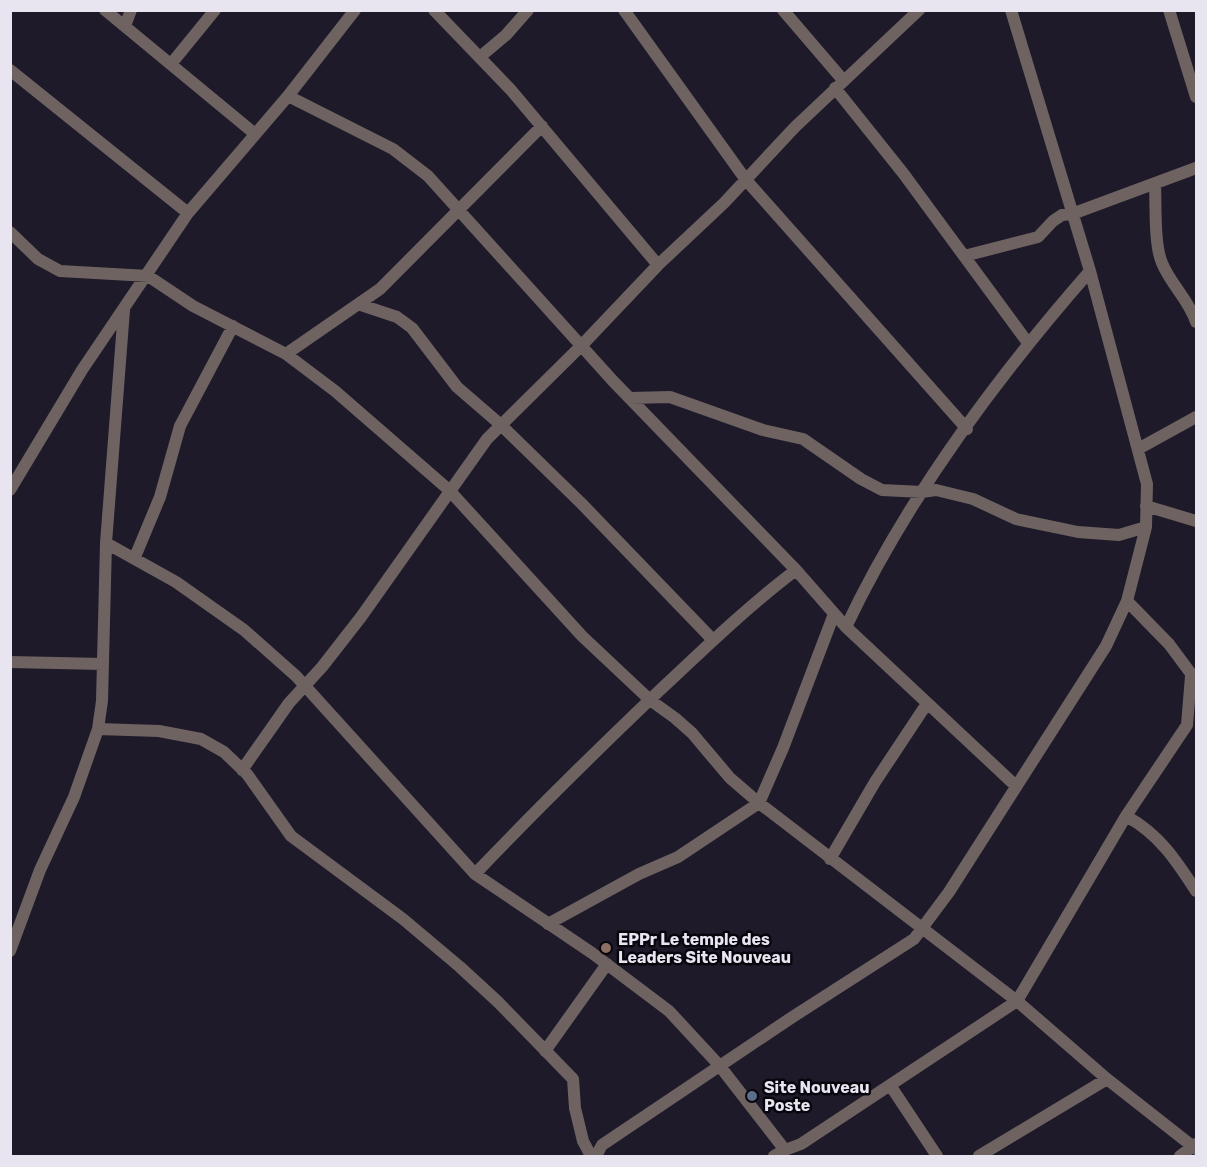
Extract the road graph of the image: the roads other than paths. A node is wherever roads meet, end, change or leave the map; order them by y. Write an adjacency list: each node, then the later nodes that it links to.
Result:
1 (105, 10): 12 (street)
2 (131, 10): 12 (street)
3 (215, 10): 14 (street)
4 (355, 10): 17 (street)
5 (434, 10): 13 (street)
6 (528, 10): 13 (street)
7 (624, 10): 22 (street)
8 (783, 10): 16 (street)
9 (920, 10): 16 (street)
10 (1011, 10): 26 (street)
11 (1169, 10): 18 (street)
12 (125, 26): 14 (street)
13 (481, 56): 19 (street)
14 (171, 64): 20 (street)
15 (10, 70): 25 (street)
16 (839, 84): 22 (street); 28 (street)
17 (288, 96): 20 (street); 24 (street)
18 (1197, 98)
19 (542, 126): 24 (street); 29 (street)
20 (255, 134): 25 (street)
21 (1197, 168): 23 (street)
22 (746, 180): 29 (street); 43 (street)
23 (1155, 184): 26 (street); 33 (street)
24 (459, 211): 32 (street); 38 (street)
25 (188, 213): 31 (street)
26 (1072, 214): 28 (street); 30 (street)
27 (10, 232): 31 (street)
28 (964, 256): 37 (street)
29 (658, 265): 38 (street)
30 (1090, 271): 37 (street); 44 (street)
31 (148, 276): 34 (street); 36 (street)
32 (358, 304): 39 (street); 42 (street)
33 (1194, 305): 35 (street)
34 (124, 310): 45 (street); 51 (street)
35 (1197, 322)
36 (233, 326): 39 (street); 52 (street)
37 (1028, 343): 43 (street)
38 (582, 345): 40 (street); 42 (street)
39 (286, 354): 46 (street)
40 (630, 398): 47 (street); 53 (street)
41 (1197, 417): 44 (street)
42 (501, 425): 46 (street); 57 (street)
43 (967, 429): 47 (street)
44 (1138, 449): 48 (street)
45 (10, 490)
46 (449, 490): 61 (street); 62 (street)
47 (922, 492): 50 (street); 56 (street)
48 (1146, 506): 49 (street); 50 (street)
49 (1197, 522)
50 (1146, 527): 54 (street)
51 (106, 543): 52 (street); 59 (street)
52 (135, 557): 61 (street)
53 (796, 570): 55 (street); 57 (street)
54 (1127, 601): 60 (street); 66 (street)
55 (834, 615): 56 (street); 67 (street)
56 (846, 627): 63 (street)
57 (713, 640): 62 (street)
58 (10, 662): 59 (street)
59 (103, 664): 64 (street)
60 (1194, 677): 68 (street)
61 (305, 686): 65 (street); 70 (street)
62 (650, 700): 67 (street); 70 (street)
63 (926, 705): 66 (street); 69 (street)
64 (98, 729): 65 (street); 74 (street)
65 (242, 770): 77 (street)
66 (1016, 786): 73 (street)
67 (759, 803): 69 (street); 72 (street)
68 (1126, 816): 71 (street); 76 (street)
69 (830, 859): 73 (street)
70 (474, 874): 72 (street)
71 (1197, 891)
72 (548, 924): 75 (street)
73 (922, 929): 76 (street); 78 (street)
74 (10, 951)
75 (606, 964): 77 (street); 78 (street)
76 (1017, 1001): 79 (street); 80 (street)
77 (545, 1051): 83 (street)
78 (719, 1065): 82 (street); 84 (street)
79 (1107, 1079): 81 (street); 86 (street)
80 (890, 1085): 82 (street); 85 (street)
81 (1196, 1146): 87 (street)
82 (780, 1153)
83 (591, 1156)
84 (596, 1156)
85 (937, 1156)
86 (978, 1156)
87 (1180, 1156)

